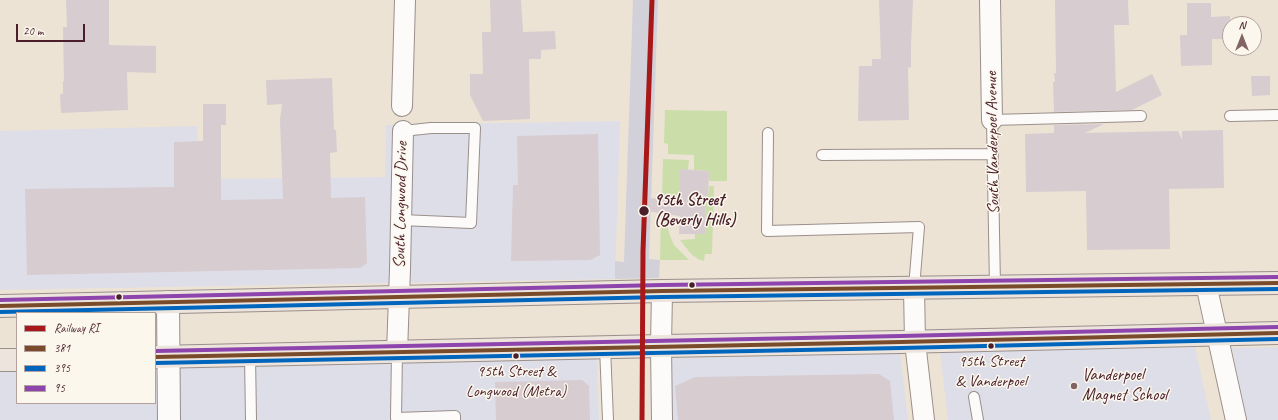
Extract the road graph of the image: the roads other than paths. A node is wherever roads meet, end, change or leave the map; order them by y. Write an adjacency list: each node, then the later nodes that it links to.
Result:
1 (405, 0): 3 (street)
2 (990, 0): 7 (street, South Vanderpoel Avenue)
3 (402, 106)
4 (1278, 115): 6 (lane)
5 (1141, 116): 7 (lane)
6 (1230, 116)
7 (992, 120): 10 (lane, South Vanderpoel Avenue)
8 (403, 131): 12 (street, South Longwood Drive); 12 (lane)
9 (768, 133): 16 (lane)
10 (993, 154): 11 (lane); 15 (lane, South Vanderpoel Avenue)
11 (822, 155)
12 (401, 220): 18 (street, South Longwood Drive)
13 (1278, 283): 14 (main road)
14 (1206, 284): 15 (main road); 22 (street)
15 (995, 287): 16 (main road)
16 (914, 288): 17 (main road); 23 (street)
17 (662, 291): 18 (main road); 24 (street)
18 (399, 297): 19 (main road); 26 (street, South Longwood Drive)
19 (168, 302): 20 (main road); 28 (street)
20 (0, 306)
21 (1278, 333): 22 (main road)
22 (1217, 335): 23 (main road); 39 (street)
23 (915, 342): 24 (main road); 37 (street)
24 (661, 346): 25 (main road); 36 (street)
25 (606, 347): 26 (main road); 35 (lane)
26 (397, 352): 27 (main road); 34 (lane)
27 (250, 355): 28 (main road); 33 (lane)
28 (162, 357): 32 (street)
29 (0, 360): 30 (main road)
30 (16, 360)
31 (974, 397): 38 (lane)
32 (169, 420)
33 (251, 420)
34 (455, 420)
35 (608, 420)
36 (662, 420)
37 (924, 420)
38 (978, 420)
39 (1236, 420)

